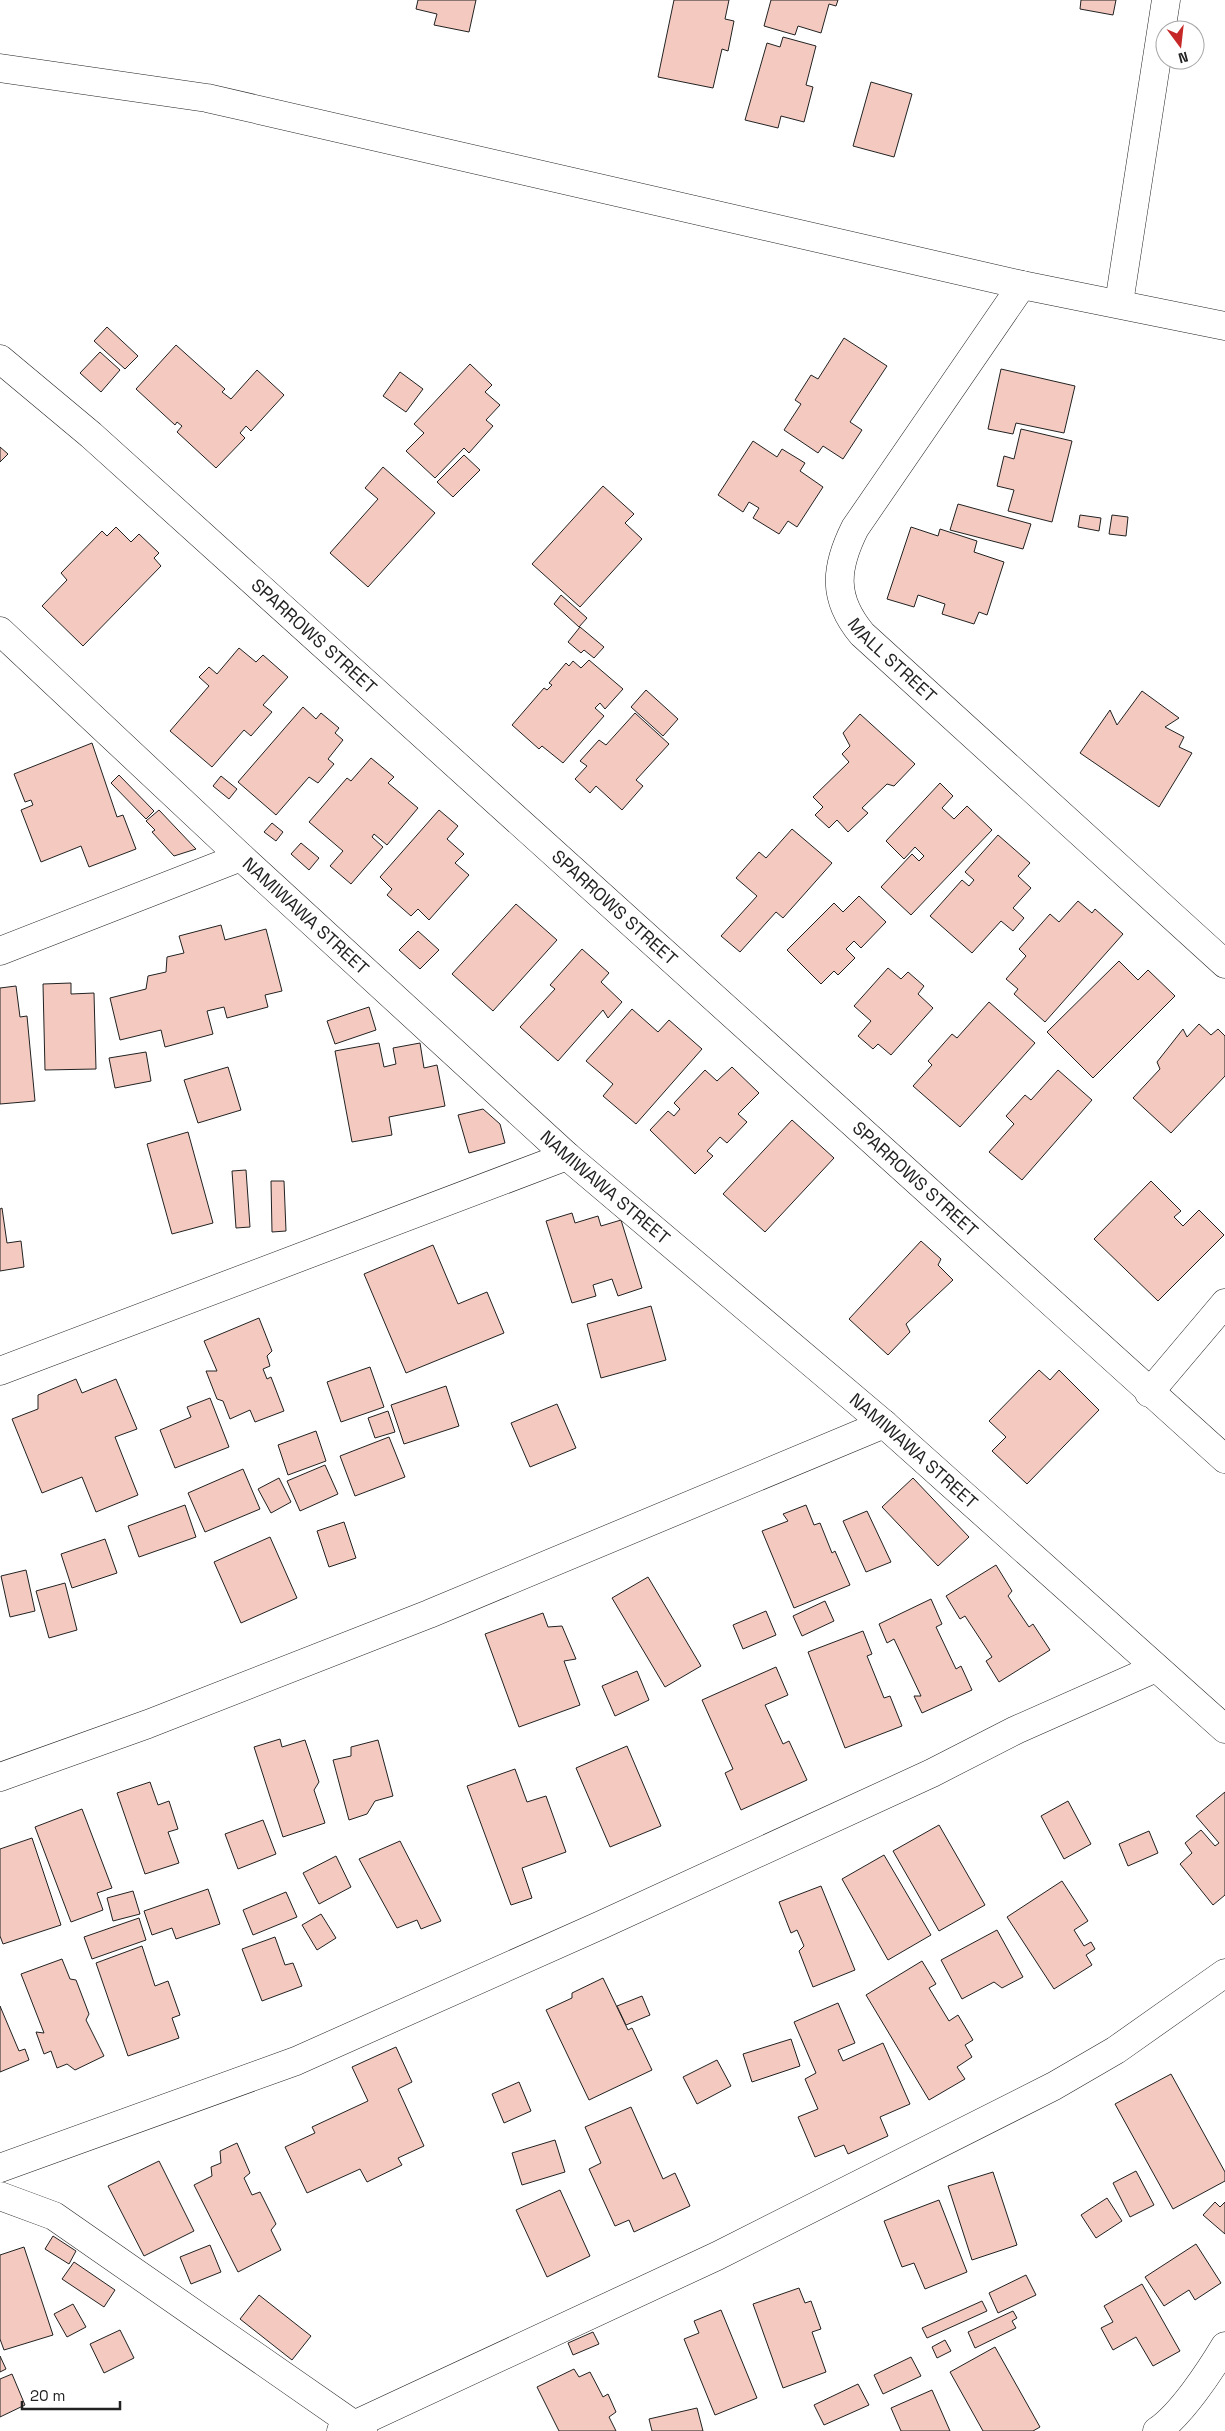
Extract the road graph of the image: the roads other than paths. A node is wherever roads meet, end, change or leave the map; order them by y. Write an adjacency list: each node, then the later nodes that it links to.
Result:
1 (1166, 0): 4 (street)
2 (0, 68): 3 (street)
3 (1022, 285): 4 (street); 10 (street, MALL STREET)
4 (1119, 303): 5 (street)
5 (1225, 326)
6 (0, 359): 14 (street, SPARROWS STREET)
7 (0, 631): 8 (street, NAMIWAWA STREET)
8 (242, 857): 9 (street); 11 (street, NAMIWAWA STREET)
9 (0, 951)
10 (1225, 964)
11 (567, 1156): 13 (street); 15 (street, NAMIWAWA STREET)
12 (1225, 1302): 14 (street)
13 (0, 1371)
14 (1149, 1393): 16 (street, SPARROWS STREET)
15 (884, 1424): 17 (street, NAMIWAWA STREET); 19 (street)
16 (1225, 1459)
17 (1156, 1668): 18 (street, NAMIWAWA STREET); 21 (street)
18 (1225, 1728)
19 (0, 1777)
20 (1225, 1973): 24 (street)
21 (0, 2168)
22 (0, 2196): 24 (street)
23 (1225, 2346): 25 (street)
24 (353, 2429)
25 (1157, 2431)

